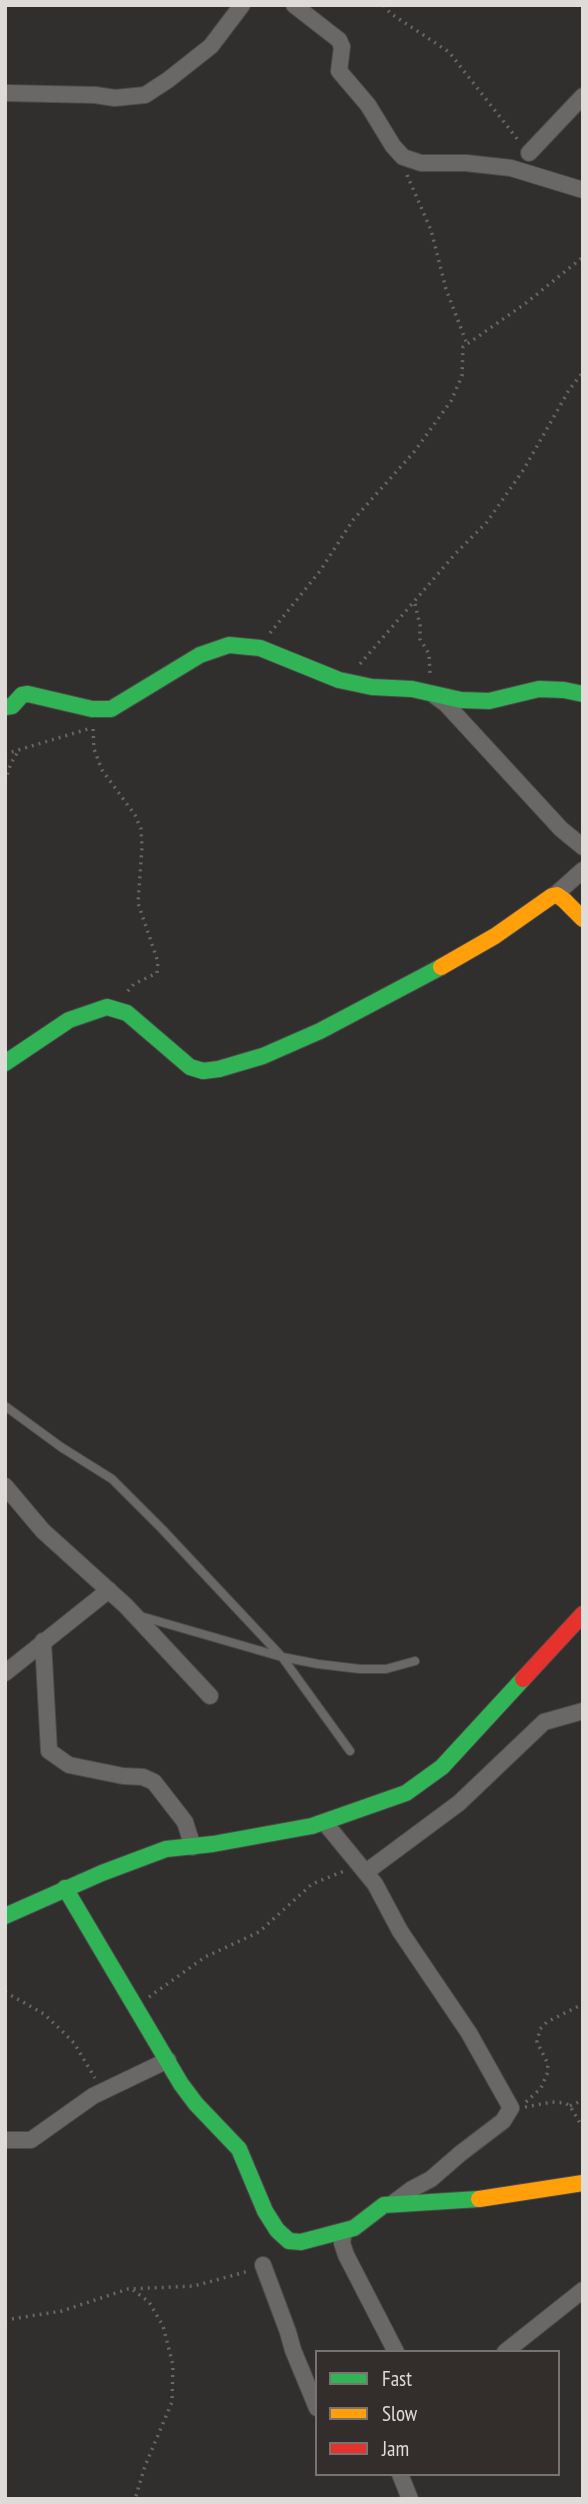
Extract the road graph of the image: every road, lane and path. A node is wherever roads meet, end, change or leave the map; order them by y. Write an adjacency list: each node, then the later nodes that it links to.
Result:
1 (242, 5): 4 (street)
2 (294, 5): 7 (street)
3 (384, 5): 6 (path)
4 (5, 93)
5 (583, 96): 6 (street)
6 (529, 153)
7 (403, 157): 8 (street); 10 (path)
8 (583, 190)
9 (583, 257): 10 (path)
10 (467, 344): 13 (path)
11 (583, 372): 12 (path)
12 (415, 603): 14 (path); 15 (path)
13 (256, 647): 14 (street); 18 (street)
14 (339, 680): 15 (street)
15 (431, 694): 16 (street); 23 (street)
16 (583, 694)
17 (5, 707): 18 (street)
18 (92, 709): 19 (path)
19 (93, 727): 20 (path); 27 (path)
20 (20, 749): 21 (path); 22 (path)
21 (5, 754)
22 (5, 781)
23 (583, 847)
24 (583, 870): 25 (street)
25 (555, 895): 26 (street); 27 (street)
26 (583, 919)
27 (115, 1008): 28 (street)
28 (5, 1063)
29 (5, 1406): 35 (lane)
30 (5, 1486): 31 (street)
31 (109, 1590): 32 (street); 34 (street)
32 (134, 1614): 35 (lane); 38 (street)
33 (583, 1614): 41 (street)
34 (43, 1641): 37 (street); 42 (street)
35 (282, 1657): 36 (lane); 40 (lane)
36 (415, 1661)
37 (5, 1672)
38 (210, 1696)
39 (583, 1711): 43 (street)
40 (350, 1751)
41 (325, 1822): 42 (street); 43 (street)
42 (193, 1847): 44 (street)
43 (363, 1868): 48 (path); 56 (street)
44 (65, 1888): 45 (street); 48 (street)
45 (5, 1916)
46 (5, 1992): 50 (path)
47 (583, 2004): 52 (path)
48 (136, 2006): 49 (street)
49 (168, 2060): 50 (street); 57 (street)
50 (102, 2091): 54 (street)
51 (583, 2100): 52 (path)
52 (570, 2106): 53 (path)
53 (583, 2128)
54 (5, 2140)
55 (583, 2183): 56 (street)
56 (392, 2204): 57 (street)
57 (344, 2231): 62 (street)
58 (263, 2265): 59 (path); 64 (street)
59 (128, 2289): 61 (path); 66 (path)
60 (583, 2290): 63 (street)
61 (5, 2320)
62 (395, 2350)
63 (508, 2350)
64 (315, 2403)
65 (401, 2476): 67 (street)
66 (135, 2499)
67 (410, 2499)

